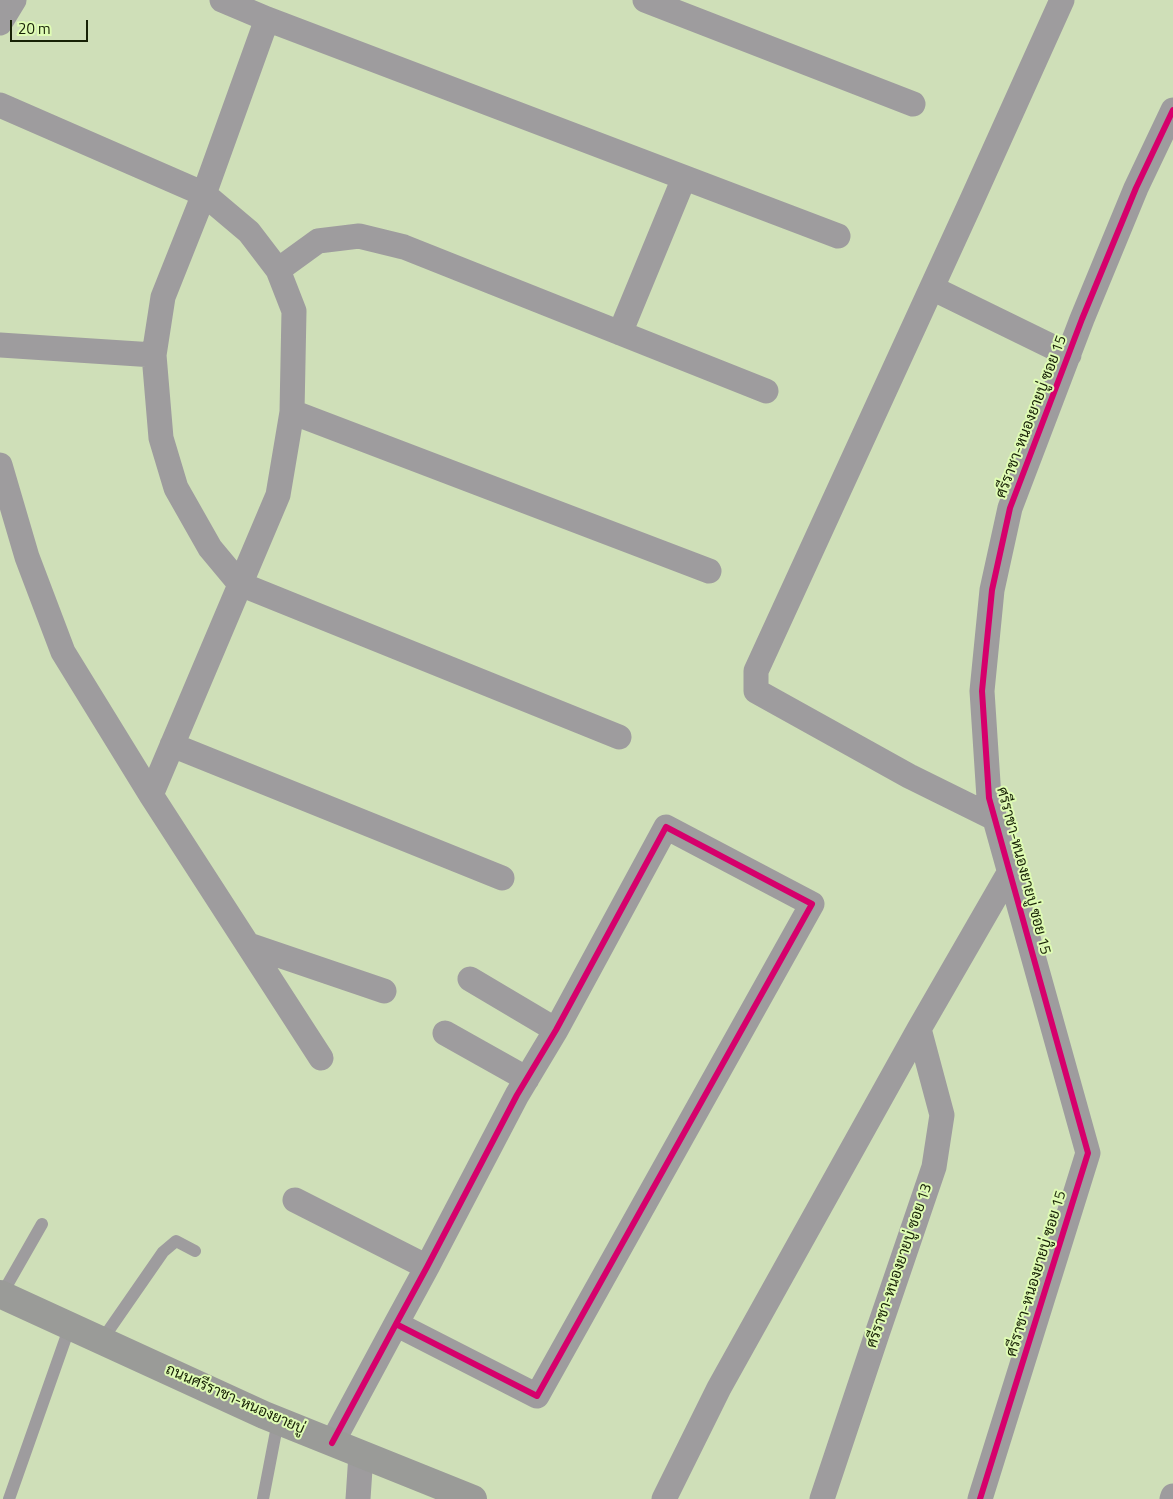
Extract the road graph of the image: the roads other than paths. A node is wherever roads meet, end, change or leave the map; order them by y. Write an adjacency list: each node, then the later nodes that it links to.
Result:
1 (14, 0): 6 (street)
2 (222, 0): 5 (street)
3 (645, 0): 7 (street)
4 (1062, 0): 14 (street)
5 (267, 19): 10 (street); 11 (street)
6 (0, 23)
7 (913, 104)
8 (0, 105): 11 (street)
9 (1173, 110): 18 (street, ศรีราชา-หนองยายบู่ ซอย 15)
10 (684, 178): 12 (street); 15 (street)
11 (204, 194): 13 (street); 17 (street)
12 (838, 236)
13 (278, 270): 15 (street); 20 (street)
14 (932, 288): 18 (street); 27 (street)
15 (620, 333): 19 (street)
16 (0, 345): 17 (street)
17 (154, 355): 23 (street)
18 (1068, 355): 27 (street, ศรีราชา-หนองยายบู่ ซอย 15)
19 (766, 392)
20 (292, 412): 22 (street); 23 (street)
21 (0, 465): 26 (street)
22 (709, 571)
23 (240, 584): 24 (street); 25 (street)
24 (619, 737)
25 (172, 745): 26 (street); 29 (street)
26 (151, 795): 30 (street)
27 (994, 818): 28 (street, ศรีราชา-หนองยายบู่ ซอย 15)
28 (1009, 873): 33 (street); 55 (street, ศรีราชา-หนองยายบู่ ซอย 15)
29 (502, 878)
30 (249, 945): 32 (street); 36 (street)
31 (470, 979): 34 (street)
32 (384, 991)
33 (920, 1029): 53 (street); 54 (street, ศรีราชา-หนองยายบู่ ซอย 13)
34 (556, 1030): 37 (street); 43 (street)
35 (445, 1033): 37 (street)
36 (321, 1058)
37 (526, 1080): 41 (street)
38 (295, 1200): 41 (street)
39 (42, 1224): 42 (lane)
40 (195, 1251): 45 (lane)
41 (427, 1267): 43 (street)
42 (1, 1294): 44 (main road, ถนนศรีราชา-หนองยายบู่)
43 (396, 1324): 47 (street)
44 (70, 1326): 45 (main road, ถนนศรีราชา-หนองยายบู่); 49 (lane)
45 (102, 1340): 46 (main road, ถนนศรีราชา-หนองยายบู่)
46 (278, 1421): 47 (main road, ถนนศรีราชา-หนองยายบู่); 50 (lane)
47 (332, 1443): 48 (main road, ถนนศรีราชา-หนองยายบู่)
48 (362, 1454): 51 (street); 52 (main road, ถนนศรีราชา-หนองยายบู่)
49 (9, 1499)
50 (263, 1499)
51 (358, 1499)
52 (474, 1499)
53 (664, 1499)
54 (822, 1499)
55 (980, 1499)

